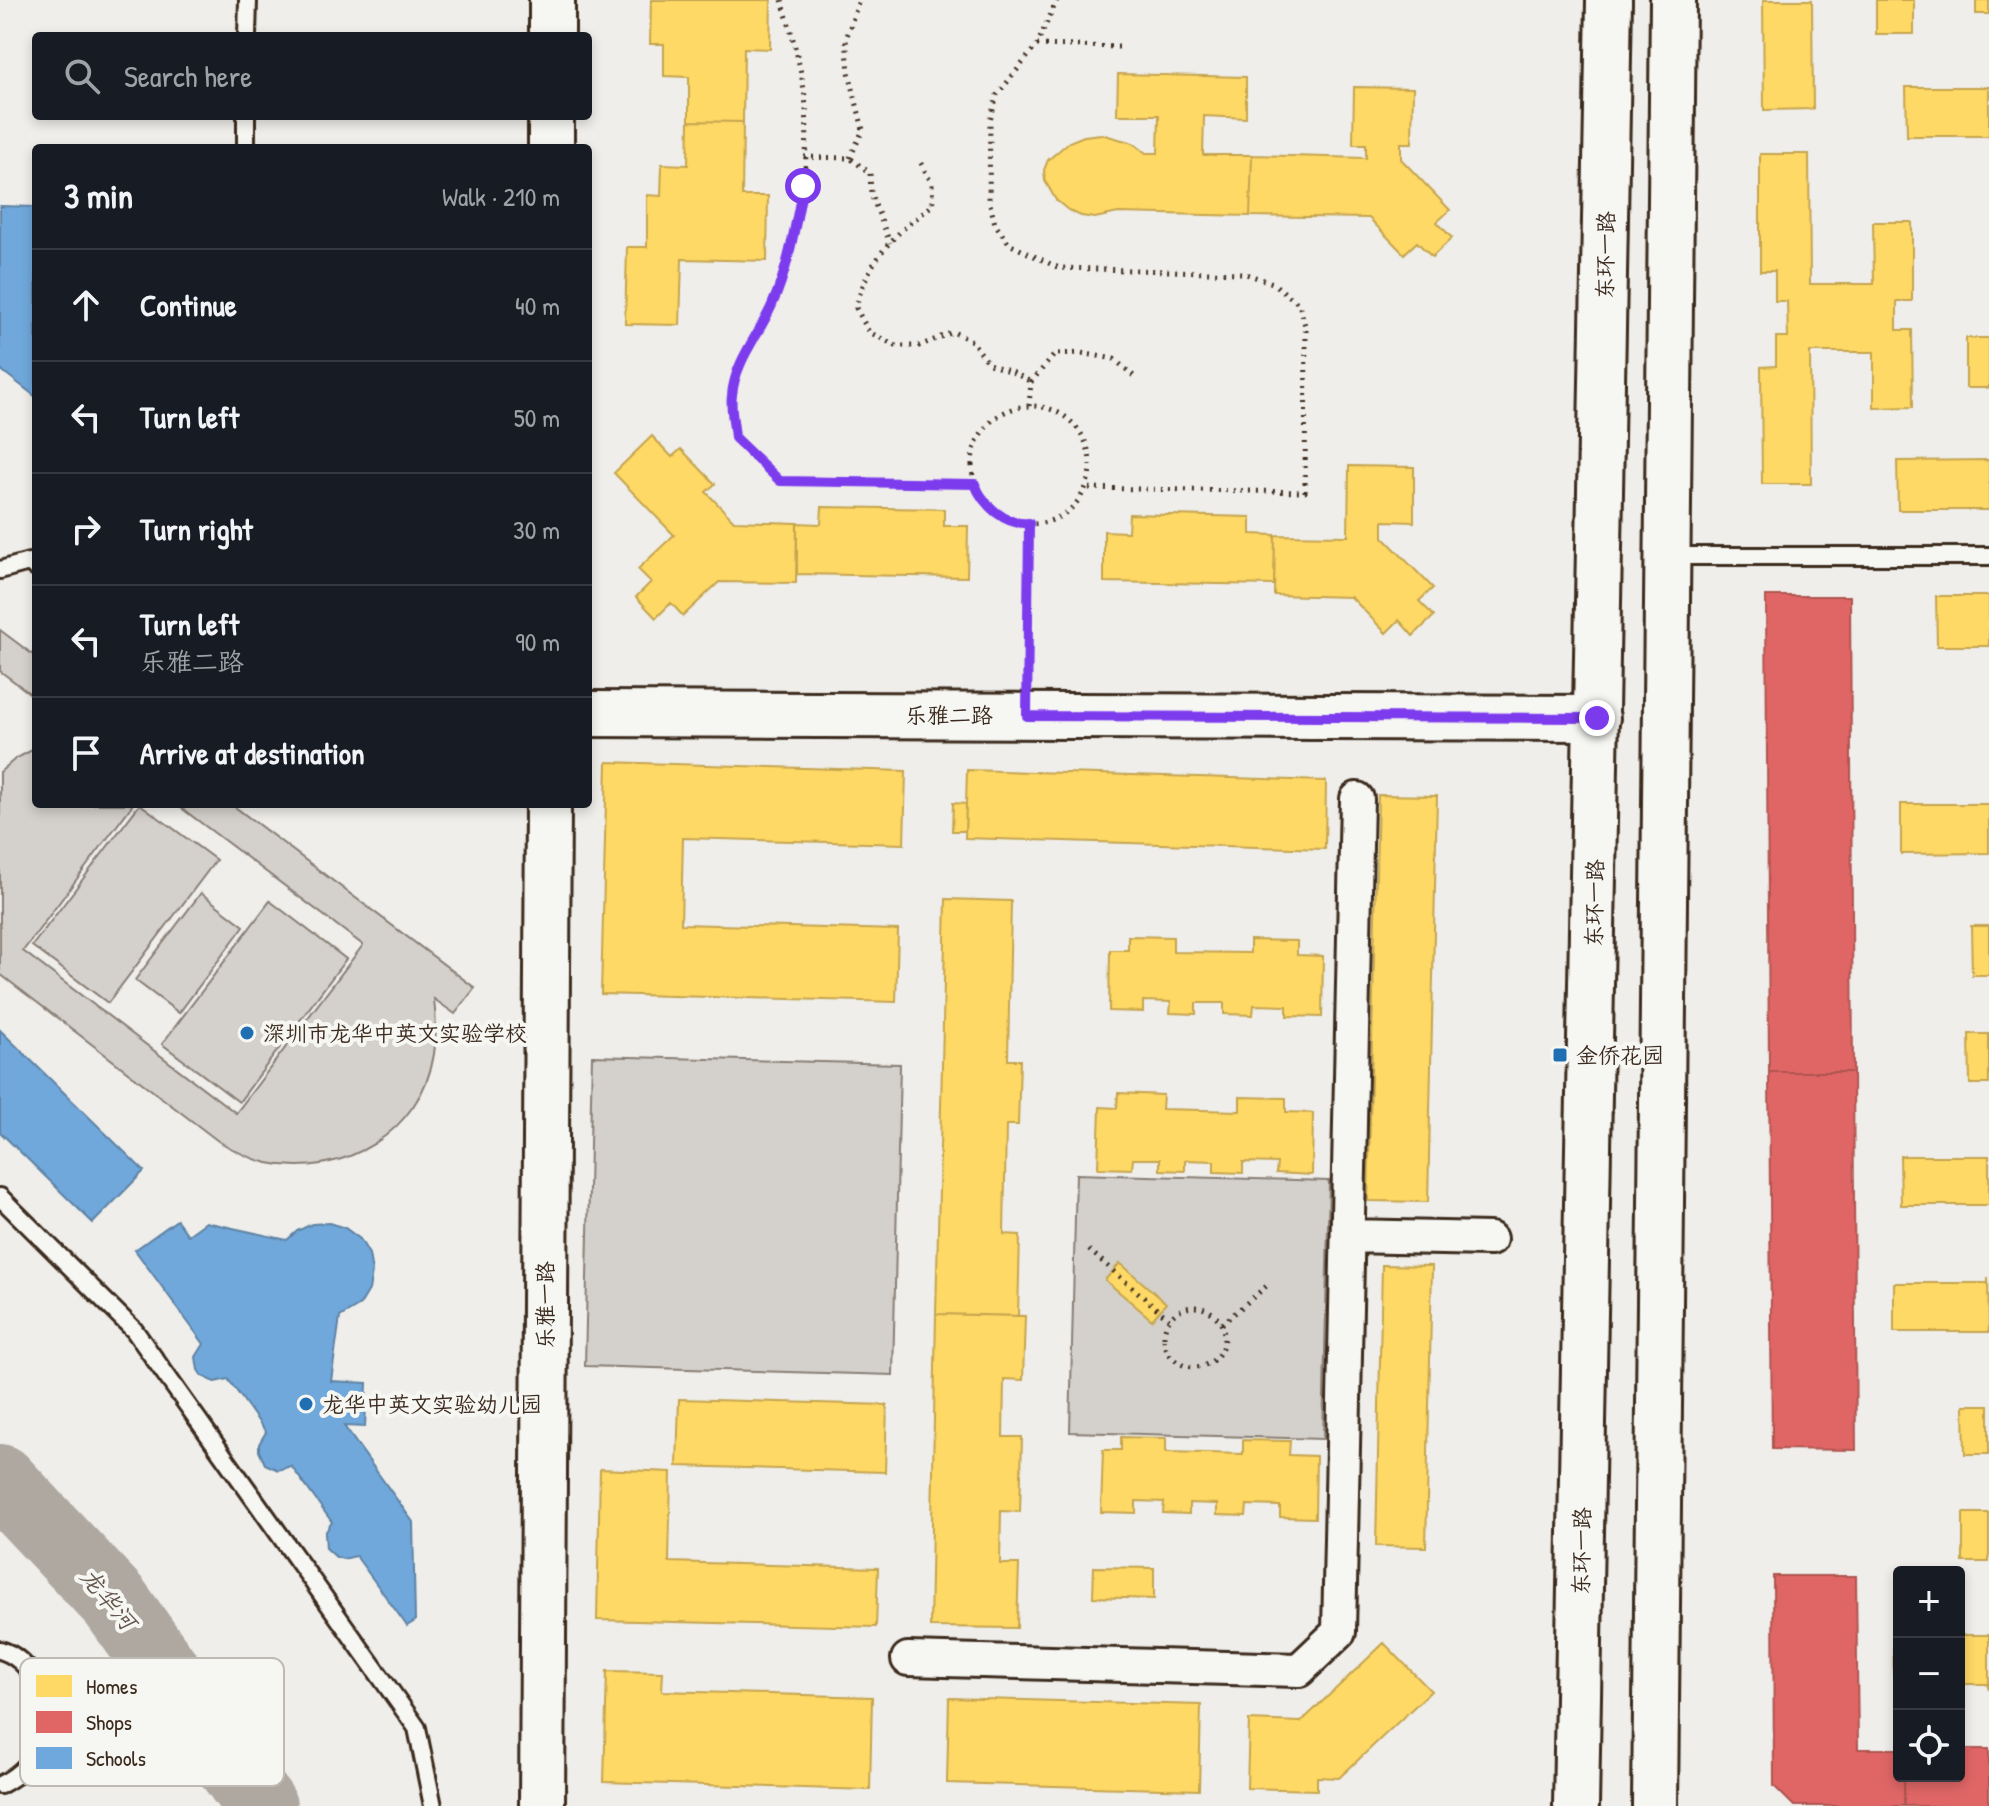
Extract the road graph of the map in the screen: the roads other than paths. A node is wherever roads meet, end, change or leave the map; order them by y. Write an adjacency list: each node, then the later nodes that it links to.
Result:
1 (248, 0): 5 (lane)
2 (552, 0): 6 (main road)
3 (1609, 0): 16 (main road, 东环一路)
4 (1673, 0): 11 (main road)
5 (247, 32)
6 (552, 32)
7 (246, 120): 9 (lane)
8 (551, 120): 10 (main road)
9 (246, 144)
10 (551, 144)
11 (1667, 556): 12 (lane); 30 (main road)
12 (1989, 556)
13 (32, 565): 14 (lane)
14 (0, 570)
15 (592, 714): 16 (main road, 乐雅二路)
16 (1597, 718): 29 (main road, 东环一路)
17 (1357, 799): 20 (street)
18 (548, 808): 28 (main road, 乐雅一路)
19 (0, 1197): 27 (lane)
20 (1348, 1236): 21 (street); 23 (street)
21 (1490, 1239)
22 (0, 1650): 24 (lane)
23 (908, 1659)
24 (20, 1661)
25 (20, 1773): 26 (lane)
26 (0, 1785)
27 (433, 1806)
28 (542, 1806)
29 (1576, 1806)
30 (1655, 1806)

